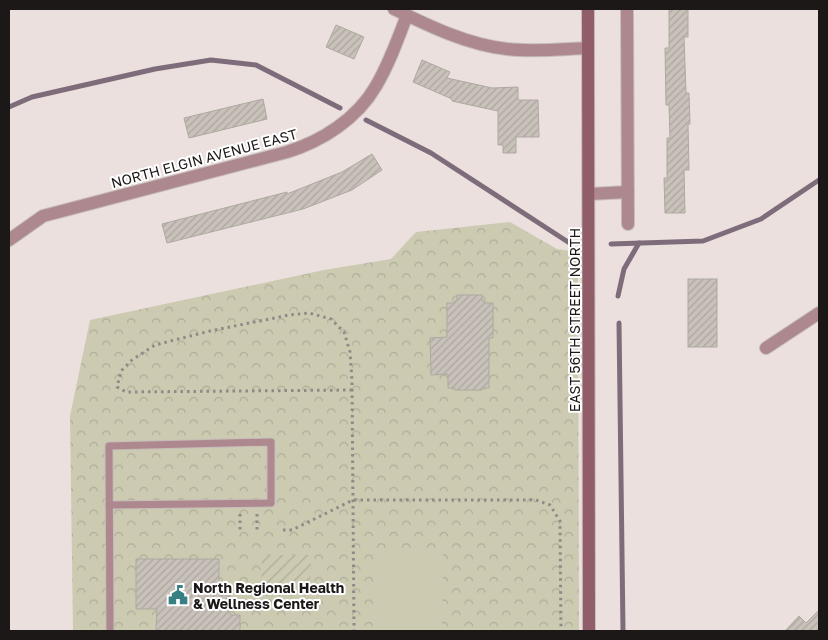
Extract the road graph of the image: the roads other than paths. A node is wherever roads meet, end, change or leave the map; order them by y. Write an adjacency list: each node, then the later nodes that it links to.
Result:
1 (394, 9): 4 (street)
2 (588, 9): 5 (street, EAST 56TH STREET NORTH)
3 (627, 9): 6 (street)
4 (408, 15): 5 (street); 9 (street, NORTH ELGIN AVENUE EAST)
5 (588, 48): 7 (street, EAST 56TH STREET NORTH)
6 (628, 192): 7 (street); 8 (street)
7 (589, 194): 14 (street, EAST 56TH STREET NORTH)
8 (628, 224)
9 (9, 240)
10 (819, 313): 11 (street)
11 (766, 348)
12 (109, 505): 12 (lane); 13 (lane)
13 (110, 631)
14 (589, 631)

